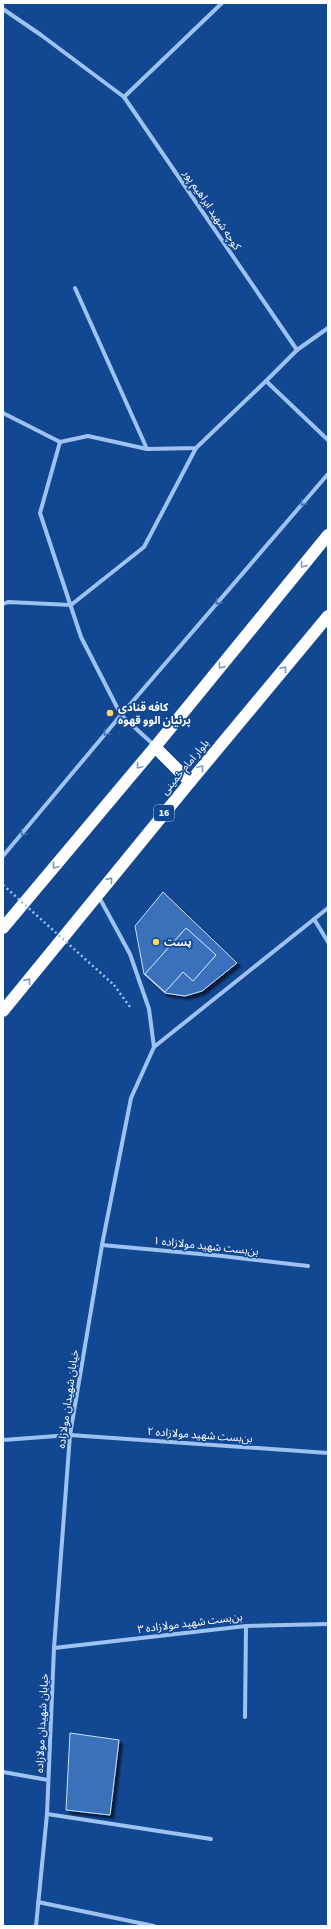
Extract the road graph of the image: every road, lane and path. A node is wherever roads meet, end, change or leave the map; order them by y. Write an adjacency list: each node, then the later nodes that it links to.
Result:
1 (222, 3): 3 (street)
2 (3, 9): 3 (street, کوچه شهید ابراهیم پور)
3 (124, 97): 6 (street, کوچه شهید ابراهیم پور)
4 (75, 288): 12 (street)
5 (328, 328): 6 (street)
6 (297, 350): 7 (street)
7 (266, 381): 9 (street); 11 (street)
8 (3, 413): 10 (street)
9 (328, 440)
10 (60, 442): 12 (street); 16 (street)
11 (196, 448): 12 (street); 16 (street)
12 (147, 450)
13 (328, 474): 18 (street, one-way to 18)
14 (328, 535): 19 (highway, one-way to 19)
15 (3, 604): 16 (street)
16 (71, 605): 18 (street)
17 (328, 616): 20 (highway, بلوار امام خمینی / 16, one-way to 17)
18 (121, 715): 19 (street); 21 (street, one-way to 21)
19 (155, 746): 20 (highway); 26 (highway, one-way to 26)
20 (190, 782): 23 (highway, بلوار امام خمینی / 16, one-way to 20)
21 (3, 856)
22 (3, 885): 28 (path, bridge)
23 (98, 895): 29 (highway, بلوار امام خمینی / 16, one-way to 23); 30 (street)
24 (328, 908): 25 (street)
25 (314, 919): 27 (street); 30 (street)
26 (3, 928)
27 (328, 942)
28 (132, 1010)
29 (3, 1011)
30 (154, 1047): 31 (street, خیابان شهیدان مولازاده)
31 (102, 1245): 32 (street, بن‌بست شهید مولازاده ۱); 33 (street, خیابان شهیدان مولازاده)
32 (308, 1266)
33 (70, 1435): 34 (street, بن‌بست شهید مولازاده ۲); 35 (street, بن‌بست شهید مولازاده ۲); 38 (street, خیابان شهیدان مولازاده)
34 (3, 1440)
35 (328, 1454)
36 (328, 1624): 37 (street, بن‌بست شهید مولازاده ۳)
37 (246, 1626): 38 (street, بن‌بست شهید مولازاده ۳); 39 (street)
38 (54, 1648): 41 (street, خیابان شهیدان مولازاده)
39 (245, 1717)
40 (3, 1772): 41 (street)
41 (48, 1780): 42 (street, خیابان شهیدان مولازاده)
42 (47, 1814): 43 (street); 44 (street, خیابان شهیدان مولازاده)
43 (211, 1838)
44 (38, 1902): 45 (street, خیابان شهیدان مولازاده); 46 (street)
45 (36, 1926)
46 (154, 1926)

